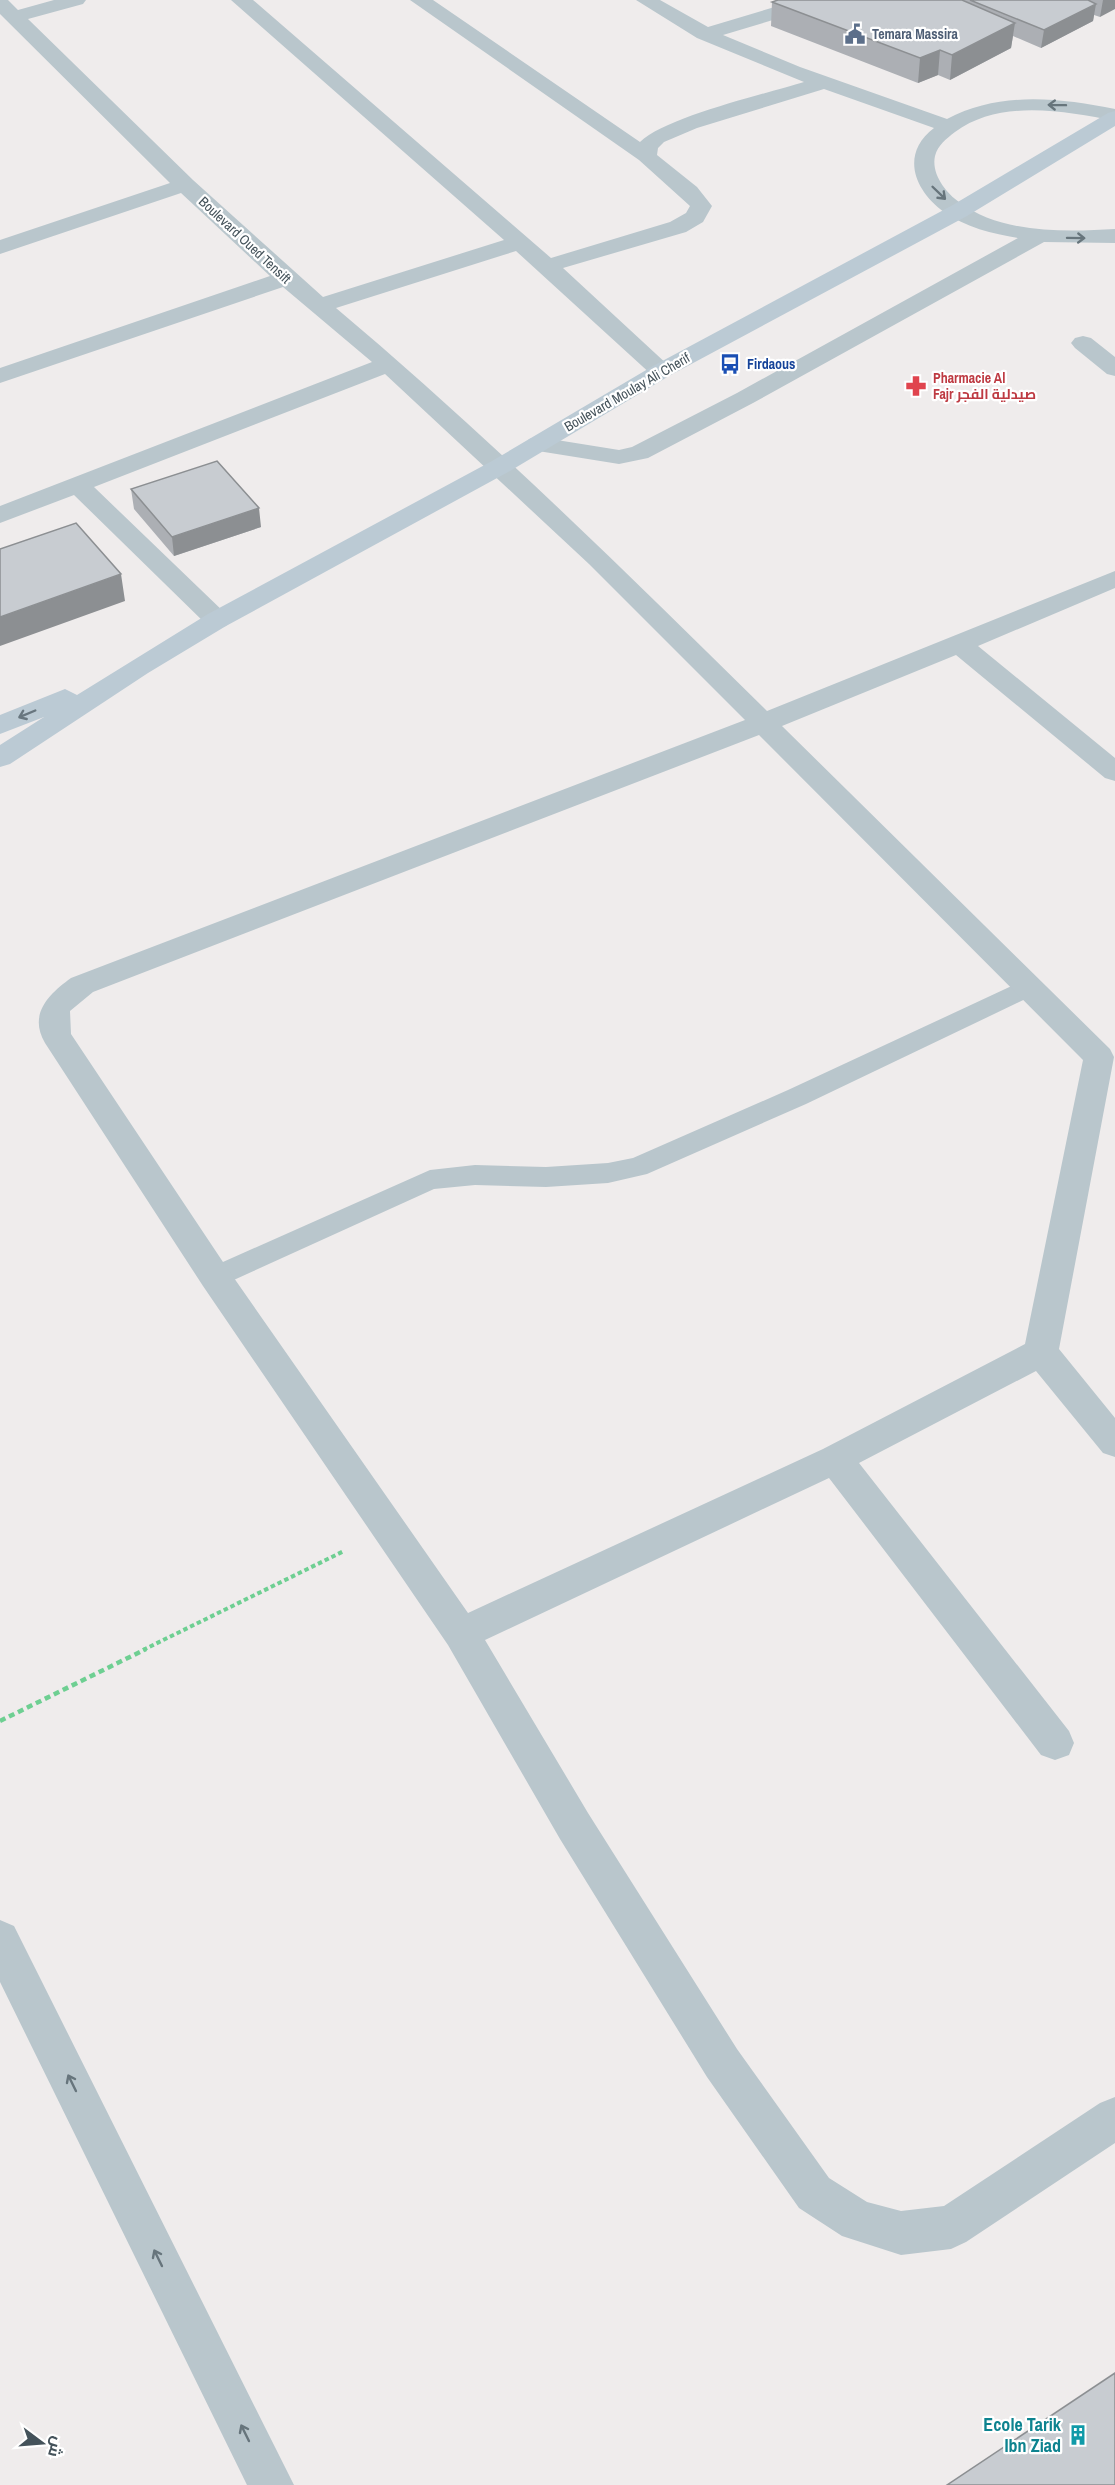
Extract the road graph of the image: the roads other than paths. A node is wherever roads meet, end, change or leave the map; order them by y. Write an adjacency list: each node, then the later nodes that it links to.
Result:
1 (76, 0): 6 (street)
2 (241, 0): 16 (street)
3 (420, 0): 11 (street)
4 (645, 0): 7 (street)
5 (819, 0): 7 (street)
6 (7, 10): 12 (street, Boulevard Oued Tensift)
7 (704, 34): 8 (street)
8 (827, 82): 10 (street); 11 (street)
9 (1115, 116): 10 (street, one-way to 10); 13 (main road, Boulevard Moulay Ali Cherif)
10 (948, 126): 13 (street, one-way to 13)
11 (646, 156): 18 (street)
12 (185, 185): 17 (street); 19 (street, Boulevard Oued Tensift)
13 (959, 212): 14 (street); 24 (main road, Boulevard Moulay Ali Cherif)
14 (1038, 236): 15 (street, one-way to 15); 26 (street)
15 (1115, 236)
16 (519, 243): 18 (street); 20 (street)
17 (0, 247)
18 (547, 266): 24 (street)
19 (286, 278): 20 (street, Boulevard Oued Tensift); 25 (street)
20 (320, 306): 22 (street, Boulevard Oued Tensift)
21 (1083, 343): 23 (street)
22 (388, 364): 27 (street, Boulevard Oued Tensift); 28 (street)
23 (1115, 369)
24 (661, 371): 26 (main road, Boulevard Moulay Ali Cherif)
25 (0, 376)
26 (538, 444): 27 (main road, Boulevard Moulay Ali Cherif)
27 (501, 466): 31 (main road, Boulevard Moulay Ali Cherif); 34 (street, Boulevard Oued Tensift)
28 (78, 485): 29 (street); 31 (street)
29 (0, 515)
30 (1115, 579): 32 (street)
31 (218, 620): 33 (main road, Boulevard Moulay Ali Cherif)
32 (959, 644): 34 (street); 37 (street)
33 (139, 667): 35 (main road, Boulevard Moulay Ali Cherif, one-way to 35); 36 (main road, Boulevard Moulay Ali Cherif)
34 (765, 722): 38 (street, Boulevard Oued Tensift); 40 (street)
35 (0, 725)
36 (0, 758)
37 (1115, 772)
38 (1029, 987): 39 (street, Boulevard Oued Tensift); 40 (lane)
39 (1107, 1053): 41 (street)
40 (215, 1277): 44 (street)
41 (1041, 1352): 42 (street); 43 (street)
42 (1115, 1443)
43 (835, 1459): 44 (street); 45 (street)
44 (461, 1634): 47 (street)
45 (1056, 1743)
46 (0, 1939): 48 (street, one-way to 46)
47 (1115, 2118)
48 (271, 2485)

